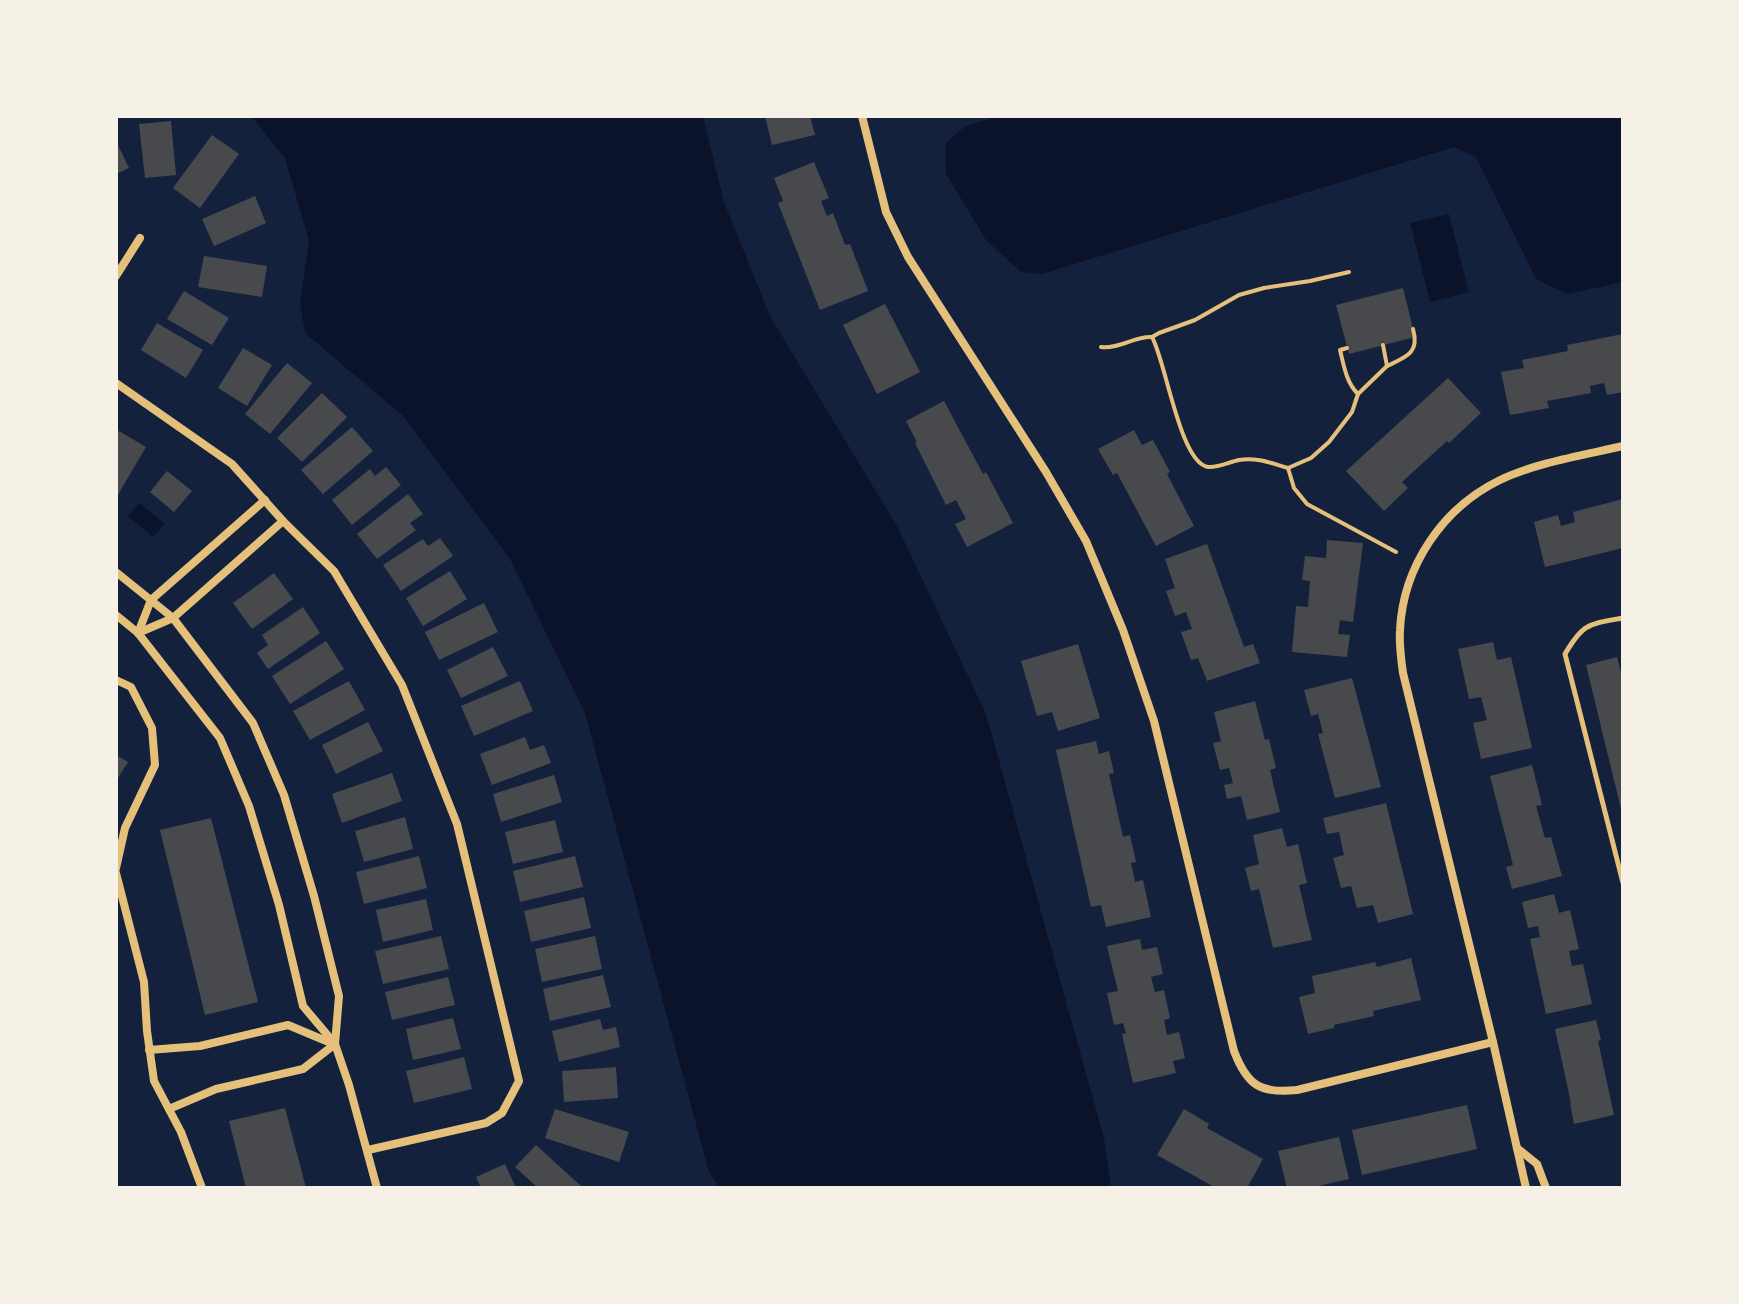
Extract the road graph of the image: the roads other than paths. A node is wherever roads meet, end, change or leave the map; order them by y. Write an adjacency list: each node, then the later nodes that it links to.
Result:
1 (862, 116): 17 (street)
2 (140, 238): 3 (street)
3 (116, 276)
4 (116, 383): 6 (street)
5 (1623, 446): 17 (street)
6 (265, 500): 7 (street); 9 (street)
7 (283, 521): 11 (street); 22 (street)
8 (116, 572): 9 (street)
9 (151, 600): 11 (street); 13 (street)
10 (116, 615): 13 (street)
11 (173, 618): 13 (street); 18 (street)
12 (1623, 618): 16 (lane)
13 (138, 633): 18 (street)
14 (116, 680): 15 (street)
15 (116, 870): 19 (street)
16 (1623, 883)
17 (1493, 1042): 21 (street)
18 (335, 1044): 19 (street); 20 (street); 22 (street)
19 (149, 1050): 20 (street)
20 (169, 1109): 23 (street)
21 (1517, 1147): 25 (street); 26 (street)
22 (368, 1150): 24 (street)
23 (202, 1188)
24 (377, 1188)
25 (1526, 1188)
26 (1546, 1188)

